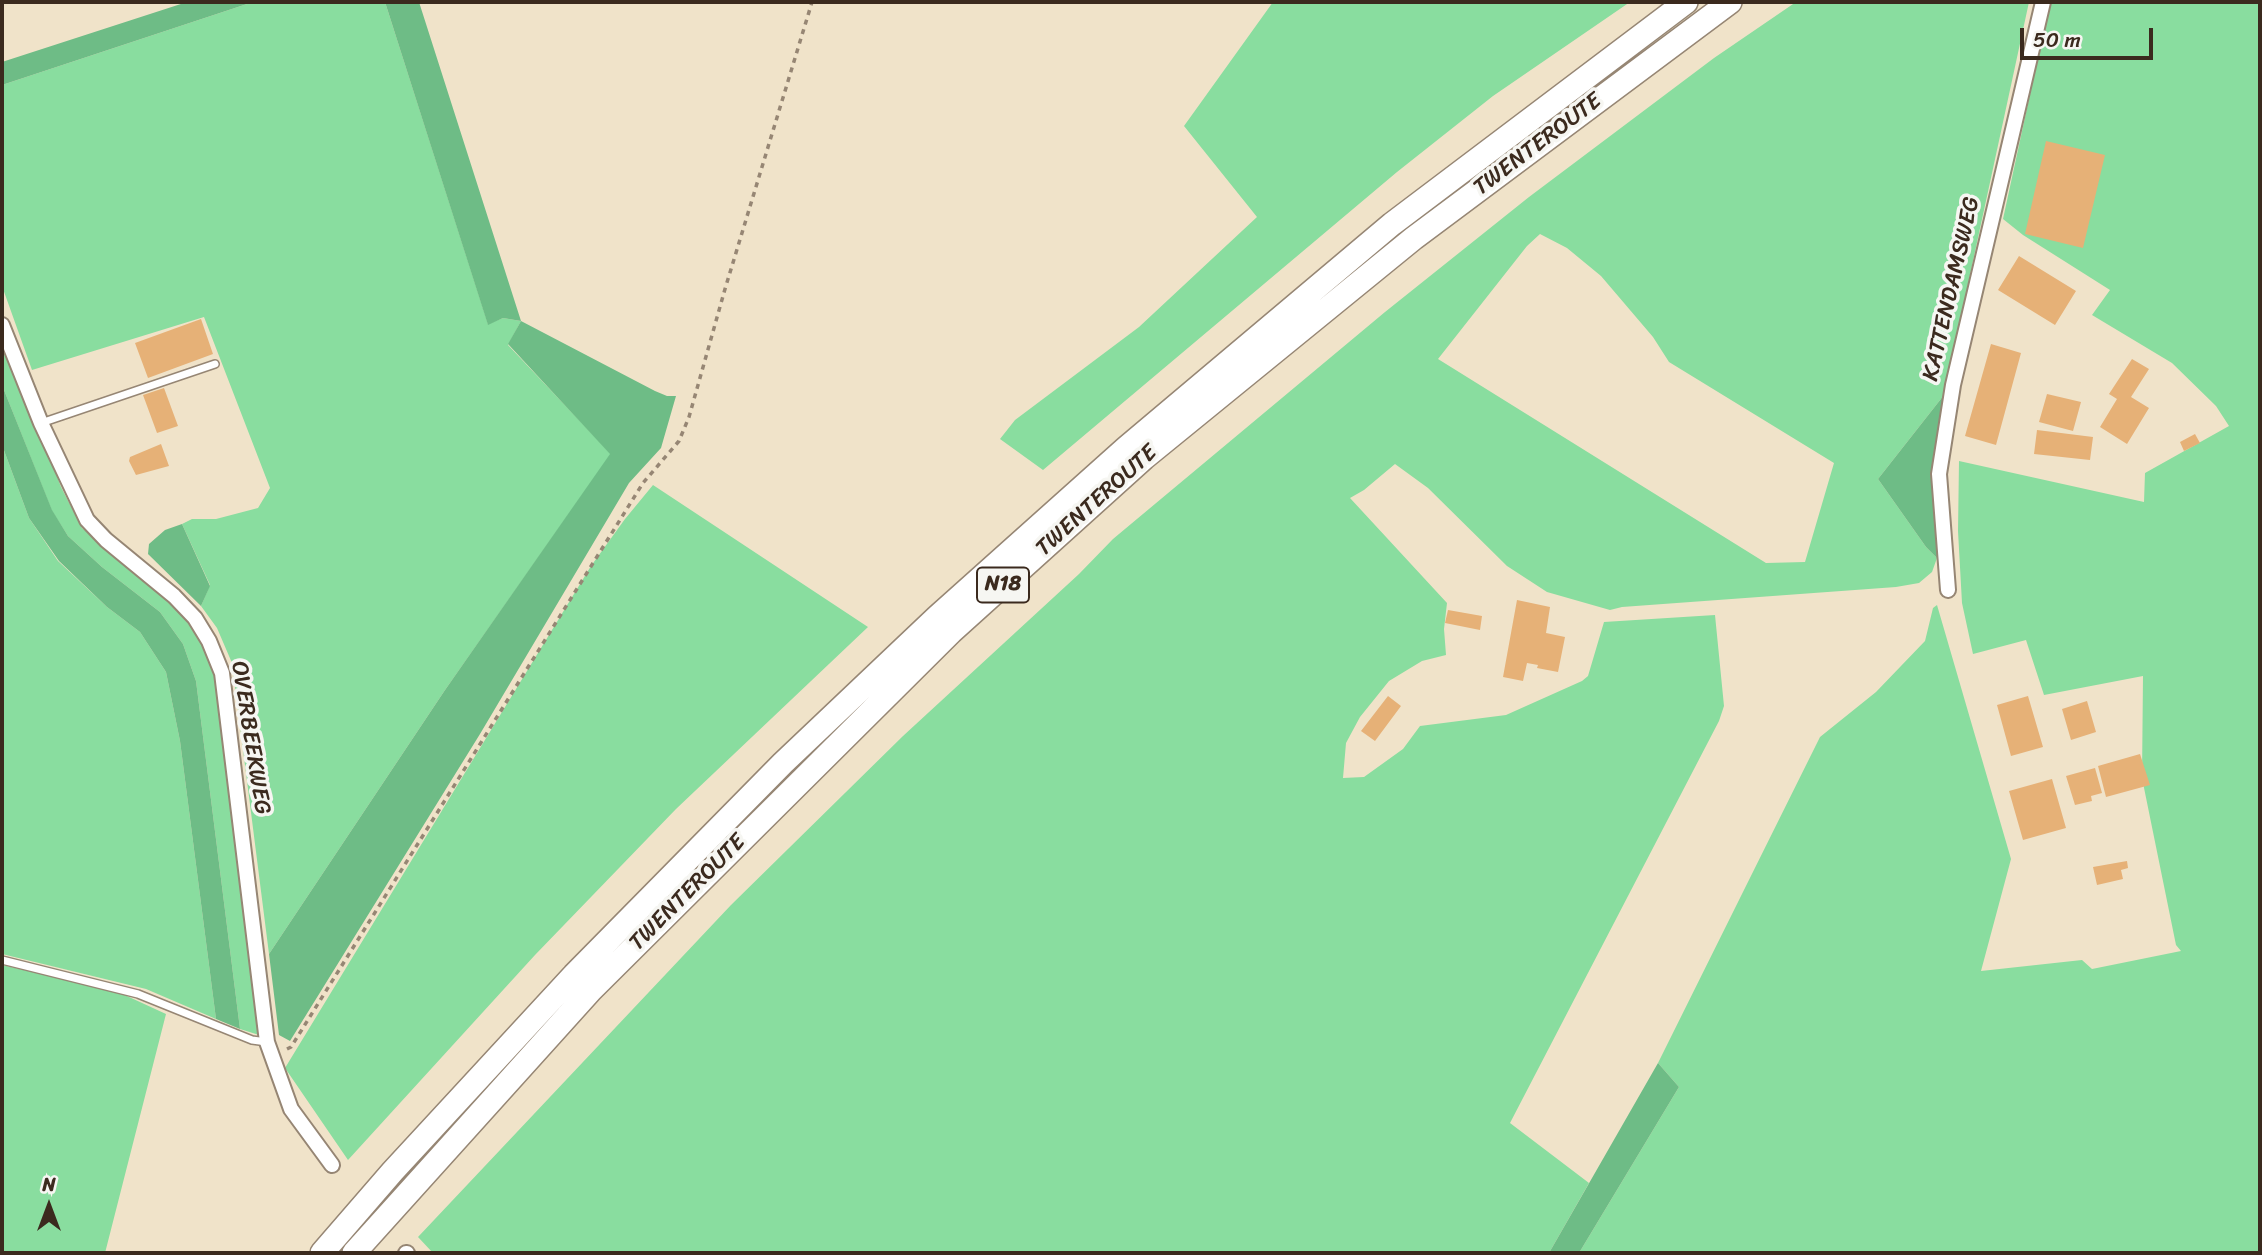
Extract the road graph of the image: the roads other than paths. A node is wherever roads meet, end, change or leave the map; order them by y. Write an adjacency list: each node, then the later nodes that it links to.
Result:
1 (1686, 2): 11 (highway, TWENTEROUTE / N18)
2 (1730, 2): 12 (highway, TWENTEROUTE / N18)
3 (2043, 2): 7 (street, KATTENDAMSWEG)
4 (2, 325): 6 (street, OVERBEEKWEG)
5 (215, 364): 6 (lane)
6 (41, 423): 9 (street, OVERBEEKWEG)
7 (1948, 590)
8 (2, 960): 9 (lane)
9 (267, 1042): 10 (street, OVERBEEKWEG)
10 (332, 1165)
11 (322, 1253)
12 (354, 1253)

